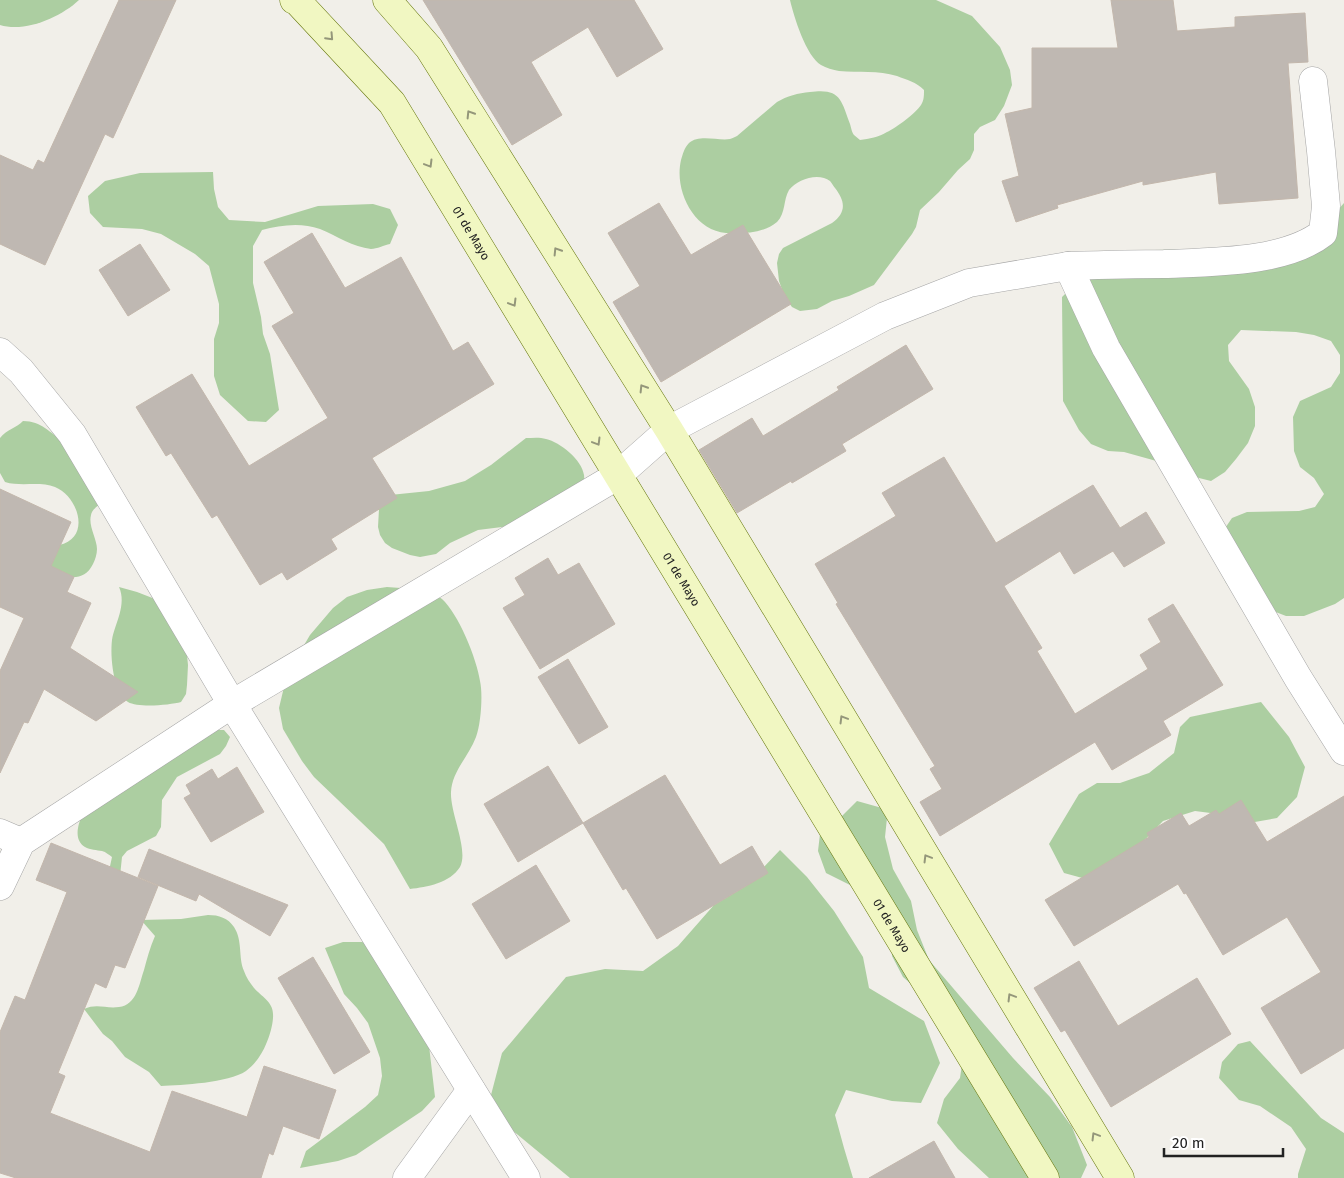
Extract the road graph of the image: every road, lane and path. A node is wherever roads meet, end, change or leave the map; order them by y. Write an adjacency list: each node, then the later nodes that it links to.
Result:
1 (296, 0): 7 (street, 01 de Mayo, one-way to 7)
2 (387, 0): 6 (street, one-way to 2)
3 (1313, 81): 4 (street)
4 (1068, 266): 6 (street); 9 (street)
5 (0, 352): 8 (street)
6 (669, 430): 7 (street); 16 (street, one-way to 6)
7 (617, 476): 8 (street); 15 (street, 01 de Mayo)
8 (232, 704): 10 (street); 12 (street)
9 (1344, 751)
10 (10, 837): 11 (street)
11 (0, 886)
12 (471, 1090): 13 (street); 14 (street)
13 (408, 1178)
14 (526, 1178)
15 (1045, 1178)
16 (1120, 1178)

